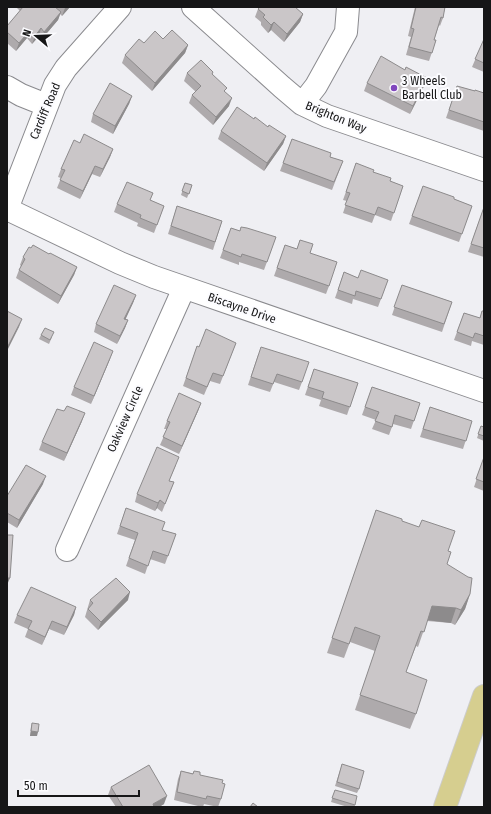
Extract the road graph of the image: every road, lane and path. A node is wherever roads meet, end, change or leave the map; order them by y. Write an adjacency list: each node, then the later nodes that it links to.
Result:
1 (120, 7): 5 (street, Cardiff Road)
2 (193, 7): 6 (street, Brighton Way)
3 (348, 7): 6 (street)
4 (7, 87): 5 (street)
5 (46, 104): 8 (street, Cardiff Road)
6 (302, 104): 7 (street, Brighton Way)
7 (484, 170)
8 (7, 209): 9 (street, Biscayne Drive)
9 (184, 288): 10 (street, Biscayne Drive); 11 (street, Oakview Circle)
10 (484, 391)
11 (67, 550)
12 (484, 696): 13 (main road)
13 (480, 720): 14 (main road)
14 (445, 807)

